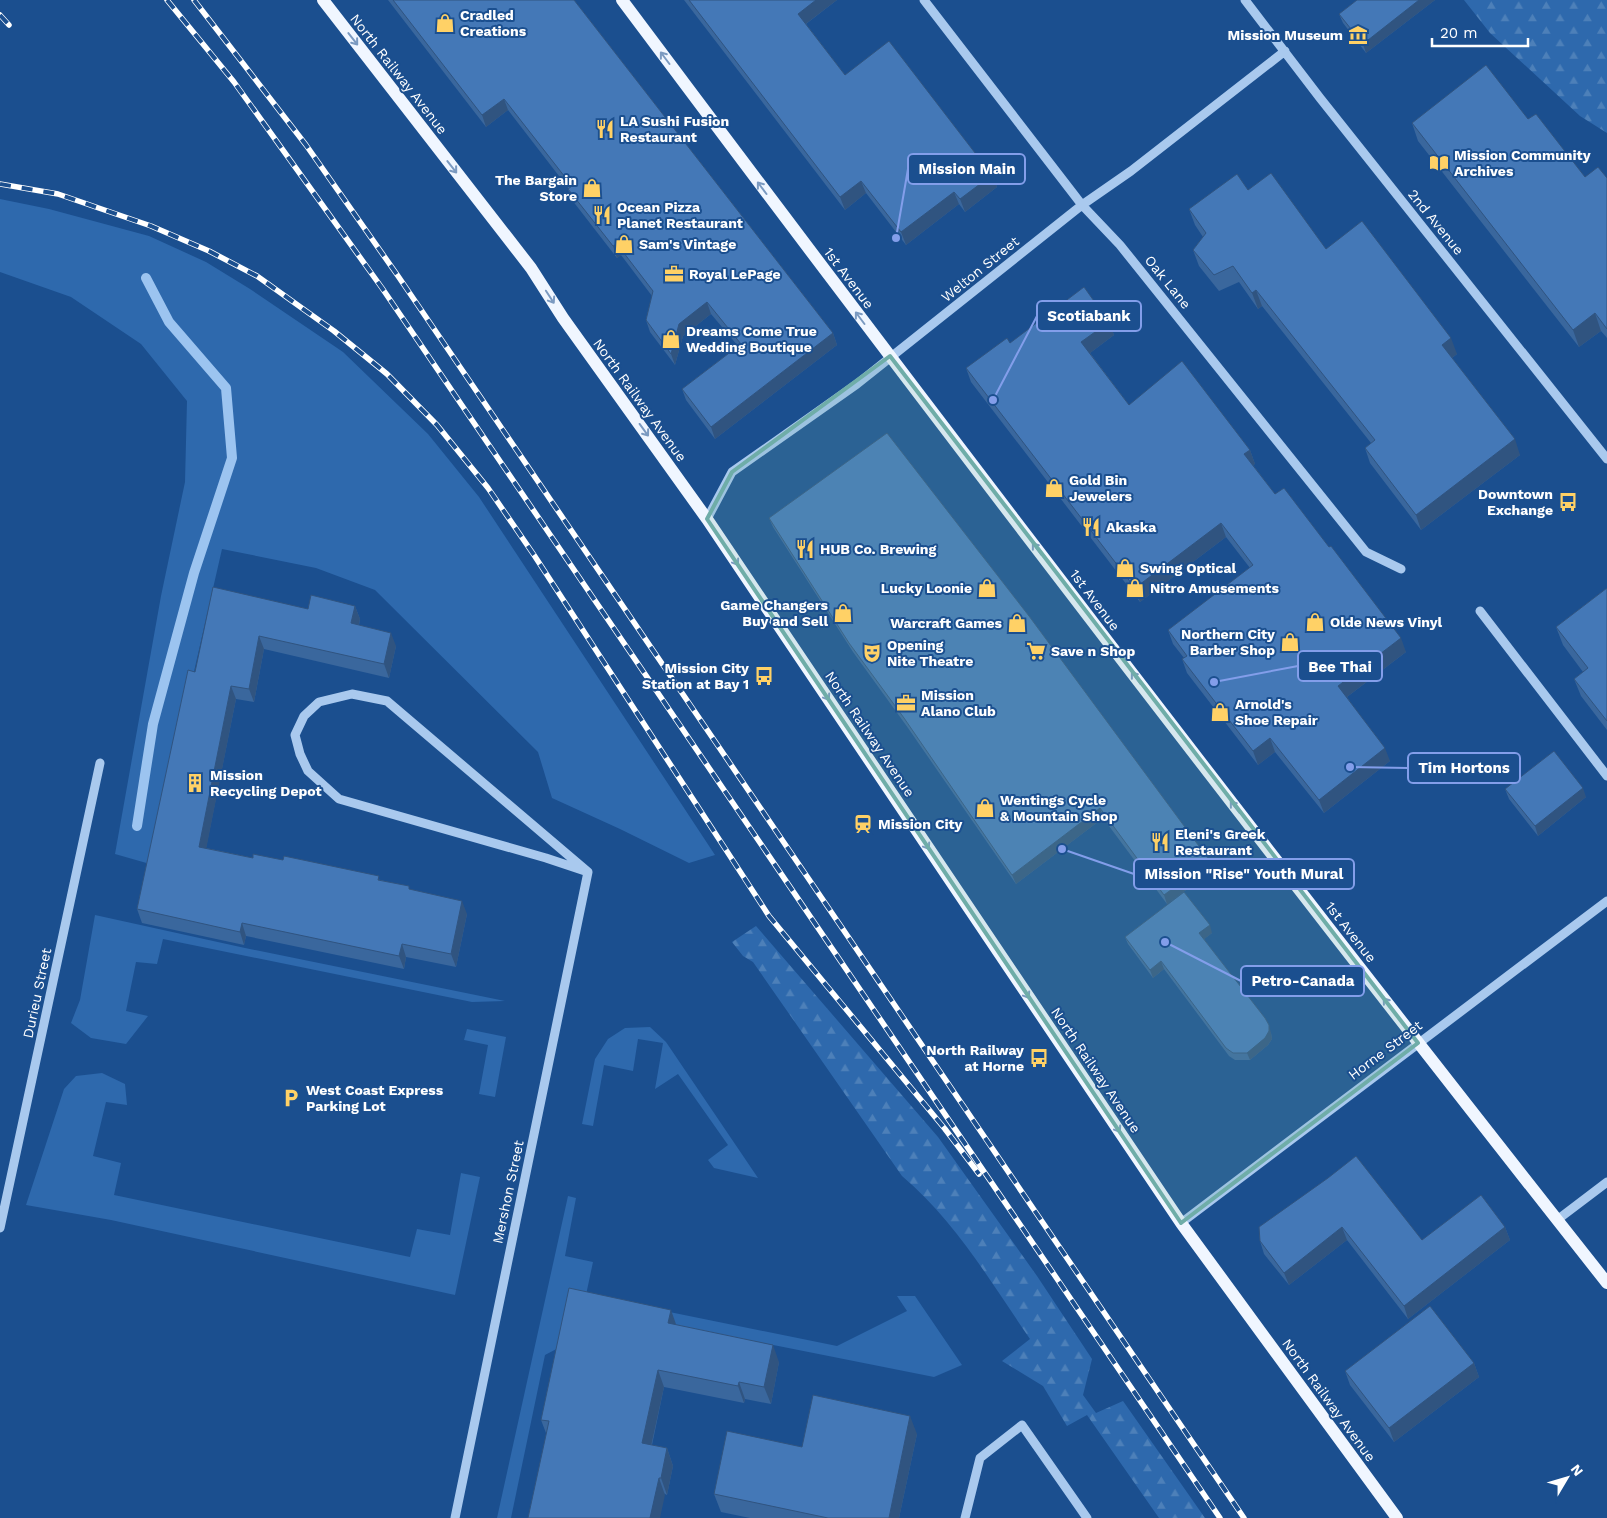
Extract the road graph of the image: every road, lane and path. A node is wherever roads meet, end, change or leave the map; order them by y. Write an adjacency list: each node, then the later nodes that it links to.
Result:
1 (323, 0): 9 (main road, North Railway Avenue, one-way to 9)
2 (622, 0): 7 (main road, 1st Avenue, one-way to 2)
3 (924, 0): 6 (street, Oak Lane)
4 (1245, 0): 5 (street, 2nd Avenue)
5 (1285, 50): 6 (street, Welton Street); 8 (street, 2nd Avenue)
6 (1082, 204): 7 (street, Welton Street); 10 (street, Oak Lane)
7 (890, 356): 9 (street, Welton Street); 16 (main road, 1st Avenue, one-way to 7)
8 (1607, 459)
9 (707, 519): 20 (main road, North Railway Avenue, one-way to 20)
10 (1401, 568)
11 (1480, 611): 13 (street)
12 (100, 763): 18 (street, Durieu Street)
13 (1607, 776)
14 (588, 872): 14 (street); 23 (street, Mershon Street)
15 (1607, 901): 16 (street, Horne Street)
16 (1418, 1043): 19 (main road, 1st Avenue); 20 (street, Horne Street)
17 (1607, 1182): 19 (street)
18 (2, 1212): 21 (street, Durieu Street)
19 (1557, 1220): 22 (main road, 1st Avenue)
20 (1181, 1223): 26 (main road, North Railway Avenue)
21 (0, 1228)
22 (1607, 1283)
23 (456, 1518)
24 (965, 1518): 25 (street)
25 (1087, 1518)
26 (1397, 1518)

